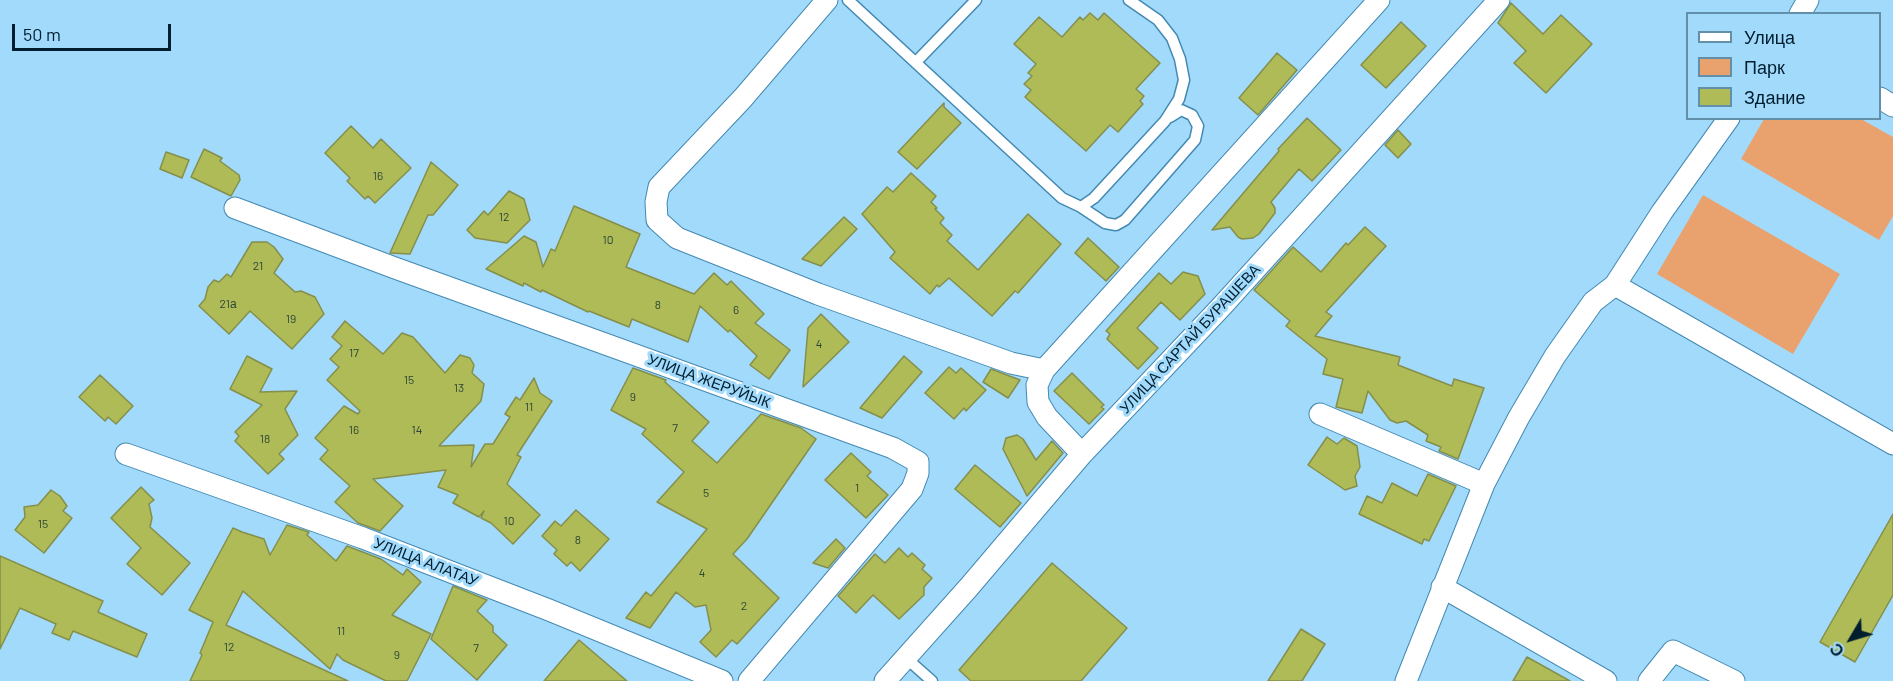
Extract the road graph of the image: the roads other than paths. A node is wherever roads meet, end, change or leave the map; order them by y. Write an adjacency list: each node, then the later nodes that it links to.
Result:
1 (827, 0): 13 (street)
2 (848, 0): 7 (lane)
3 (976, 0): 7 (lane)
4 (1129, 0): 9 (lane)
5 (1379, 0): 13 (street)
6 (1499, 0): 17 (street, УЛИЦА САРТАЙ БУРАШЕВА)
7 (916, 62): 10 (lane)
8 (1728, 120): 12 (street)
9 (1165, 121): 10 (lane); 10 (lane)
10 (1081, 207)
11 (235, 208): 22 (street, УЛИЦА ЖЕРУЙЫК)
12 (1615, 285): 15 (street); 18 (street)
13 (1044, 370): 17 (street)
14 (1320, 414): 18 (street)
15 (1893, 444)
16 (126, 454): 21 (street, УЛИЦА АЛАТАУ)
17 (1082, 454): 20 (street, УЛИЦА САРТАЙ БУРАШЕВА)
18 (1484, 484): 19 (street)
19 (1442, 587): 25 (street); 26 (street)
20 (906, 658): 23 (street, УЛИЦА САРТАЙ БУРАШЕВА); 24 (lane)
21 (722, 681)
22 (749, 681)
23 (885, 681)
24 (932, 681)
25 (1406, 681)
26 (1606, 681)
27 (1649, 681): 28 (street)
28 (1734, 681)

